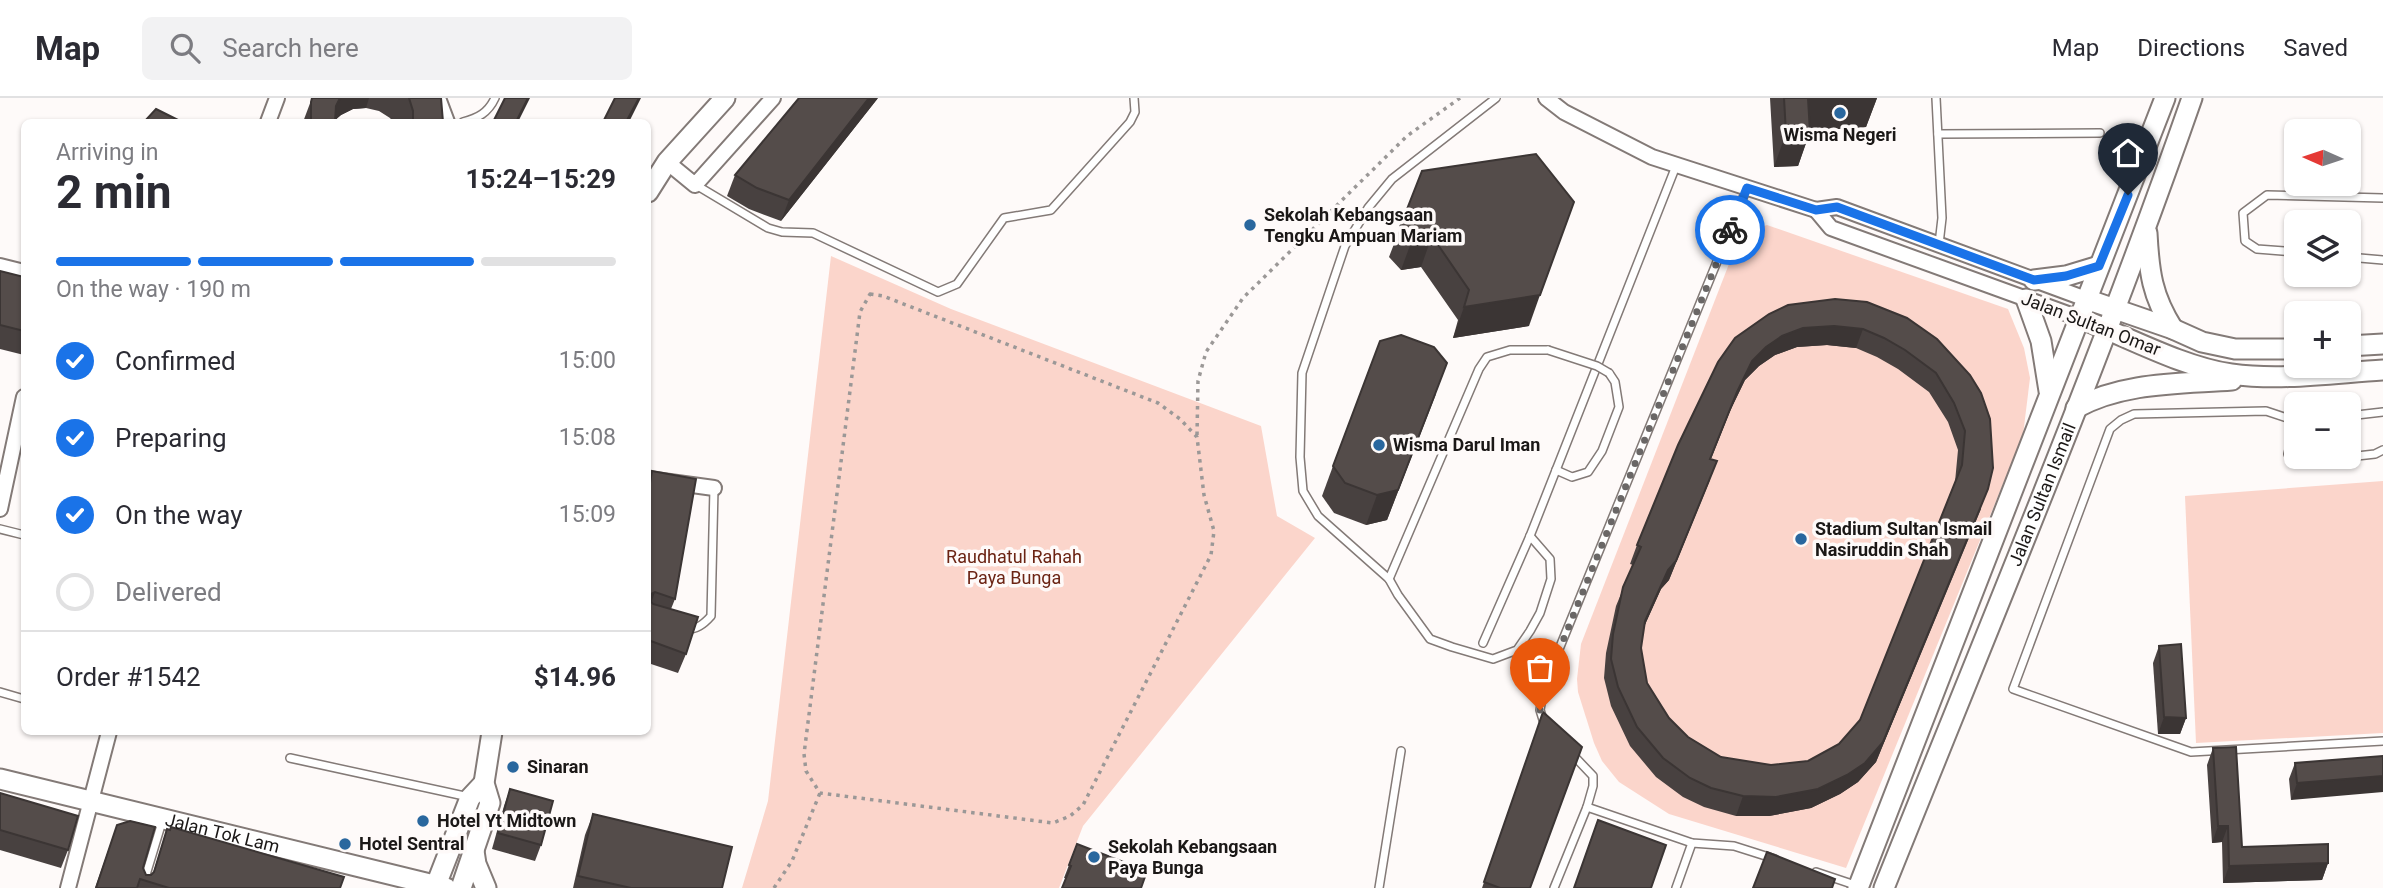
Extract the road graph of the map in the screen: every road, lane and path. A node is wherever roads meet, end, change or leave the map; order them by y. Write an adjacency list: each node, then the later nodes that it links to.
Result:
1 (277, 98): 13 (street)
2 (438, 98): 14 (street)
3 (495, 98): 15 (lane)
4 (725, 98): 18 (main road)
5 (773, 98): 20 (street)
6 (1134, 98): 20 (lane)
7 (1460, 98): 52 (path)
8 (1496, 98): 62 (lane)
9 (1546, 98): 19 (street, Jalan Sultan Omar)
10 (1936, 98): 17 (lane)
11 (2165, 98): 32 (main road, Jalan Sultan Ismail)
12 (2192, 98): 25 (main road, Jalan Sultan Ismail)
13 (269, 119)
14 (446, 119)
15 (474, 119)
16 (2100, 133): 17 (lane)
17 (1938, 134): 26 (lane)
18 (667, 162): 20 (street); 21 (main road)
19 (1676, 166): 22 (street, Jalan Sultan Omar); 55 (lane)
20 (695, 185)
21 (651, 187)
22 (1747, 188): 24 (street, Jalan Sultan Omar); 67 (lane)
23 (2383, 198): 27 (lane)
24 (1816, 210): 26 (street, Jalan Sultan Omar); 30 (street, Jalan Sultan Omar)
25 (2146, 229): 37 (main road, Jalan Sultan Ismail); 40 (main road)
26 (1939, 245): 30 (street); 34 (street, Jalan Sultan Omar)
27 (2284, 251)
28 (2361, 258): 29 (lane)
29 (2383, 260)
30 (1933, 265): 35 (street, Jalan Sultan Omar)
31 (0, 266): 33 (street)
32 (2099, 266): 34 (main road); 36 (main road, Jalan Sultan Ismail)
33 (21, 271)
34 (2034, 280): 36 (street, Jalan Sultan Omar)
35 (2026, 299): 38 (street, Jalan Sultan Omar); 46 (main road)
36 (2086, 299): 37 (main road); 38 (main road, Jalan Sultan Ismail)
37 (2115, 309): 39 (main road, Jalan Sultan Ismail); 40 (main road)
38 (2079, 318): 39 (main road, Jalan Sultan Omar); 46 (main road, Jalan Sultan Ismail)
39 (2107, 329): 45 (main road, Jalan Sultan Omar); 47 (main road, Jalan Sultan Ismail)
40 (2173, 329): 43 (main road)
41 (2383, 344): 42 (main road)
42 (2361, 345)
43 (2284, 349)
44 (2383, 370): 45 (main road, Jalan Sultan Omar)
45 (2271, 376): 47 (main road)
46 (2050, 396): 88 (main road, Jalan Sultan Ismail)
47 (2076, 408): 96 (main road, Jalan Sultan Ismail)
48 (21, 411): 58 (street)
49 (2383, 412): 50 (lane)
50 (2361, 415)
51 (2284, 417): 70 (lane)
52 (1197, 437): 76 (path); 76 (path)
53 (2383, 450): 54 (lane)
54 (2361, 456)
55 (1556, 470): 61 (lane); 62 (lane, bridge)
56 (651, 479): 57 (street)
57 (714, 488): 63 (lane)
58 (0, 509)
59 (0, 529): 60 (lane)
60 (21, 534)
61 (1530, 536): 62 (lane); 64 (lane)
62 (1390, 579)
63 (672, 626)
64 (1483, 643)
65 (0, 692): 66 (lane)
66 (21, 698)
67 (1546, 728)
68 (108, 735): 78 (street)
69 (492, 735): 75 (main road)
70 (2383, 741)
71 (1565, 747): 79 (lane)
72 (1402, 751): 93 (lane)
73 (290, 758): 77 (lane)
74 (3, 783): 78 (main road, Jalan Tok Lam)
75 (484, 783): 77 (main road); 82 (main road)
76 (820, 793): 92 (path)
77 (470, 797): 83 (main road)
78 (90, 801): 80 (main road, Jalan Tok Lam); 89 (street)
79 (1587, 807): 81 (lane); 94 (lane)
80 (163, 819): 86 (main road, Jalan Tok Lam); 90 (lane)
81 (1692, 843): 84 (lane); 95 (lane)
82 (474, 849): 87 (main road); 91 (main road)
83 (446, 862): 86 (main road); 87 (main road)
84 (1784, 862)
85 (1809, 870): 88 (lane)
86 (408, 877): 87 (main road, Jalan Tok Lam)
87 (448, 886)
88 (1859, 887)
89 (68, 888)
90 (142, 888)
91 (486, 888)
92 (774, 888)
93 (1378, 888)
94 (1554, 888)
95 (1676, 888)
96 (1884, 888)

